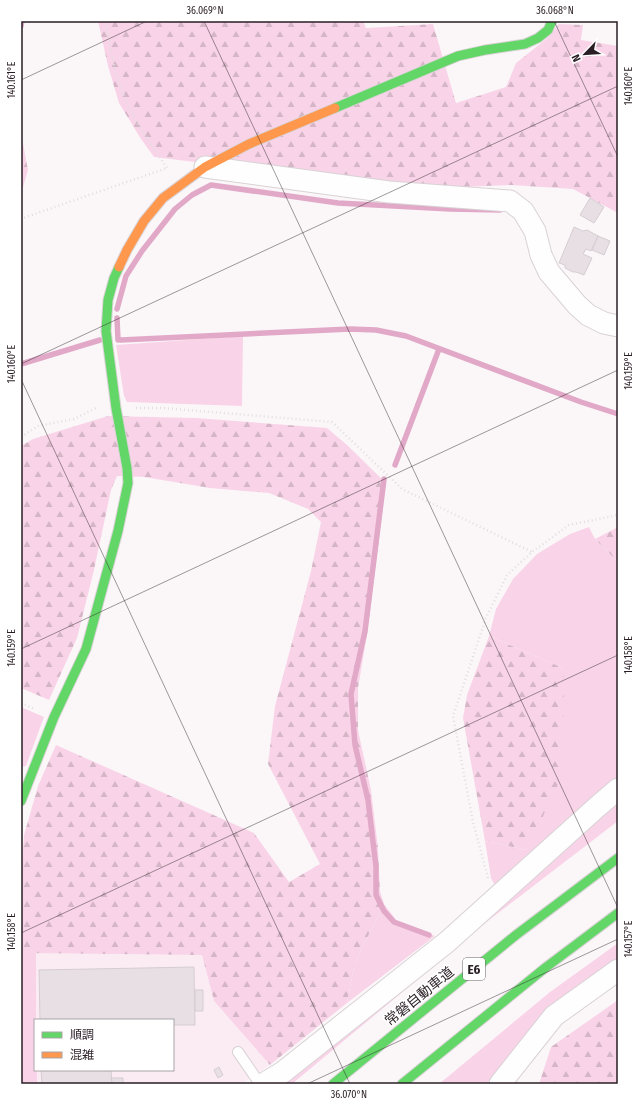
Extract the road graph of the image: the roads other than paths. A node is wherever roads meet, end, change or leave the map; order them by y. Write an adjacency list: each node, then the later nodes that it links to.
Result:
1 (552, 21): 2 (main road)
2 (205, 167): 3 (street); 5 (main road)
3 (618, 326)
4 (618, 789): 11 (street)
5 (21, 801)
6 (618, 858): 12 (main road, 常磐自動車道 / E6)
7 (618, 913): 13 (main road)
8 (618, 970): 14 (street)
9 (238, 1052): 10 (lane)
10 (260, 1084)
11 (263, 1084)
12 (333, 1084)
13 (402, 1084)
14 (500, 1084)

